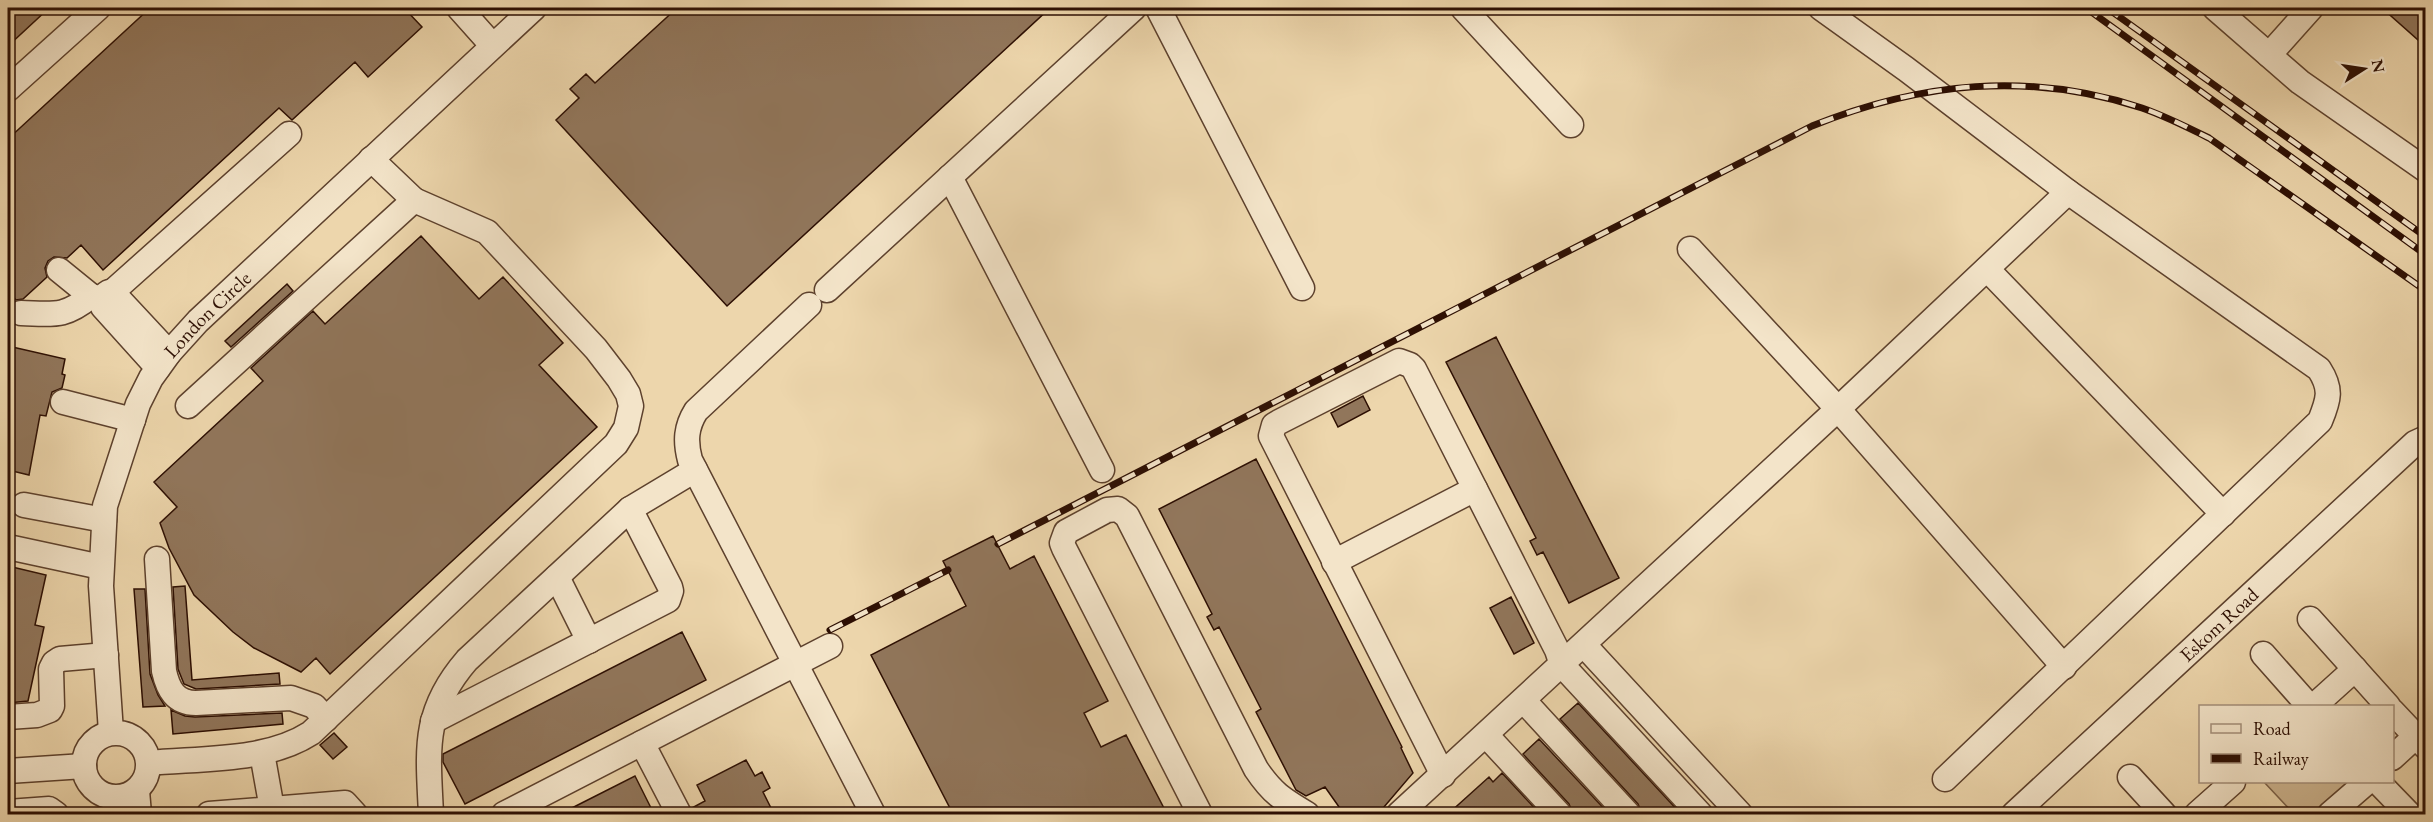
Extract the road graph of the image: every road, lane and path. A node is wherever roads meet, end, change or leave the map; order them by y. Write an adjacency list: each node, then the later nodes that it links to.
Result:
1 (98, 8): 12 (street)
2 (459, 8): 10 (street)
3 (534, 8): 10 (street, London Circle)
4 (1134, 8): 17 (street)
5 (1158, 8): 23 (street)
6 (1463, 8): 13 (street)
7 (1821, 8): 18 (street)
8 (2215, 8): 11 (street)
9 (2311, 8): 11 (street)
10 (492, 45): 15 (street, London Circle)
11 (2269, 55): 16 (street)
12 (8, 89)
13 (1571, 125)
14 (289, 134): 24 (street)
15 (371, 159): 19 (street); 26 (street, London Circle)
16 (2426, 170)
17 (950, 177): 32 (street); 33 (street)
18 (2068, 192): 21 (street); 37 (street)
19 (414, 200): 28 (street); 60 (street)
20 (1690, 249): 29 (street)
21 (1988, 269): 29 (street); 37 (street)
22 (59, 270): 24 (street)
23 (1302, 288)
24 (101, 296): 25 (street); 26 (street)
25 (21, 314)
26 (163, 361): 30 (street, London Circle)
27 (63, 402): 30 (street)
28 (188, 406)
29 (1838, 409): 46 (street); 52 (street)
30 (133, 420): 38 (street, London Circle)
31 (2426, 438): 97 (street, Eskom Road)
32 (695, 470): 36 (street); 50 (street)
33 (1102, 470)
34 (1475, 489): 41 (street); 41 (street); 51 (street)
35 (24, 505): 38 (street)
36 (630, 509): 43 (street); 45 (street)
37 (2223, 514): 52 (street)
38 (104, 520): 42 (street, London Circle)
39 (8, 546): 42 (street)
40 (157, 559): 60 (street)
41 (1334, 562): 71 (street)
42 (101, 567): 49 (street, London Circle)
43 (557, 577): 45 (street); 61 (street)
44 (2310, 619): 53 (street)
45 (589, 641): 61 (street)
46 (1584, 645): 51 (street); 96 (street)
47 (830, 646): 50 (street)
48 (2262, 654): 55 (street)
49 (106, 655): 59 (street); 62 (street, London Circle)
50 (795, 664): 65 (street); 89 (street)
51 (1562, 665): 54 (street); 95 (street)
52 (2064, 667): 73 (street)
53 (2355, 669): 56 (street); 57 (street)
54 (1524, 701): 63 (street); 94 (street)
55 (2308, 705)
56 (2315, 705)
57 (2387, 705)
58 (2394, 713): 64 (street)
59 (8, 717)
60 (326, 719): 66 (street)
61 (433, 721): 86 (street)
62 (111, 732): 68 (street); 69 (street)
63 (1486, 735): 71 (street); 93 (street)
64 (2421, 742): 67 (street)
65 (642, 743): 87 (street); 88 (street)
66 (262, 753): 68 (street); 80 (street)
67 (2394, 757)
68 (149, 763): 77 (street)
69 (84, 766): 70 (street); 78 (street)
70 (8, 771)
71 (1443, 775): 92 (street)
72 (2130, 777): 98 (street)
73 (1944, 779)
74 (2232, 783): 99 (street)
75 (2366, 783): 100 (street)
76 (2379, 783): 101 (street)
77 (137, 790): 78 (street); 83 (street)
78 (103, 804)
79 (1272, 804): 90 (street); 91 (street)
80 (272, 809): 84 (street); 85 (street)
81 (8, 812): 82 (street)
82 (56, 814)
83 (139, 814)
84 (208, 814)
85 (355, 814)
86 (431, 814)
87 (504, 814)
88 (679, 814)
89 (873, 814)
90 (1200, 814)
91 (1307, 814)
92 (1399, 814)
93 (1559, 814)
94 (1628, 814)
95 (1700, 814)
96 (1740, 814)
97 (2014, 814)
98 (2164, 814)
99 (2197, 814)
100 (2330, 814)
101 (2409, 814)

